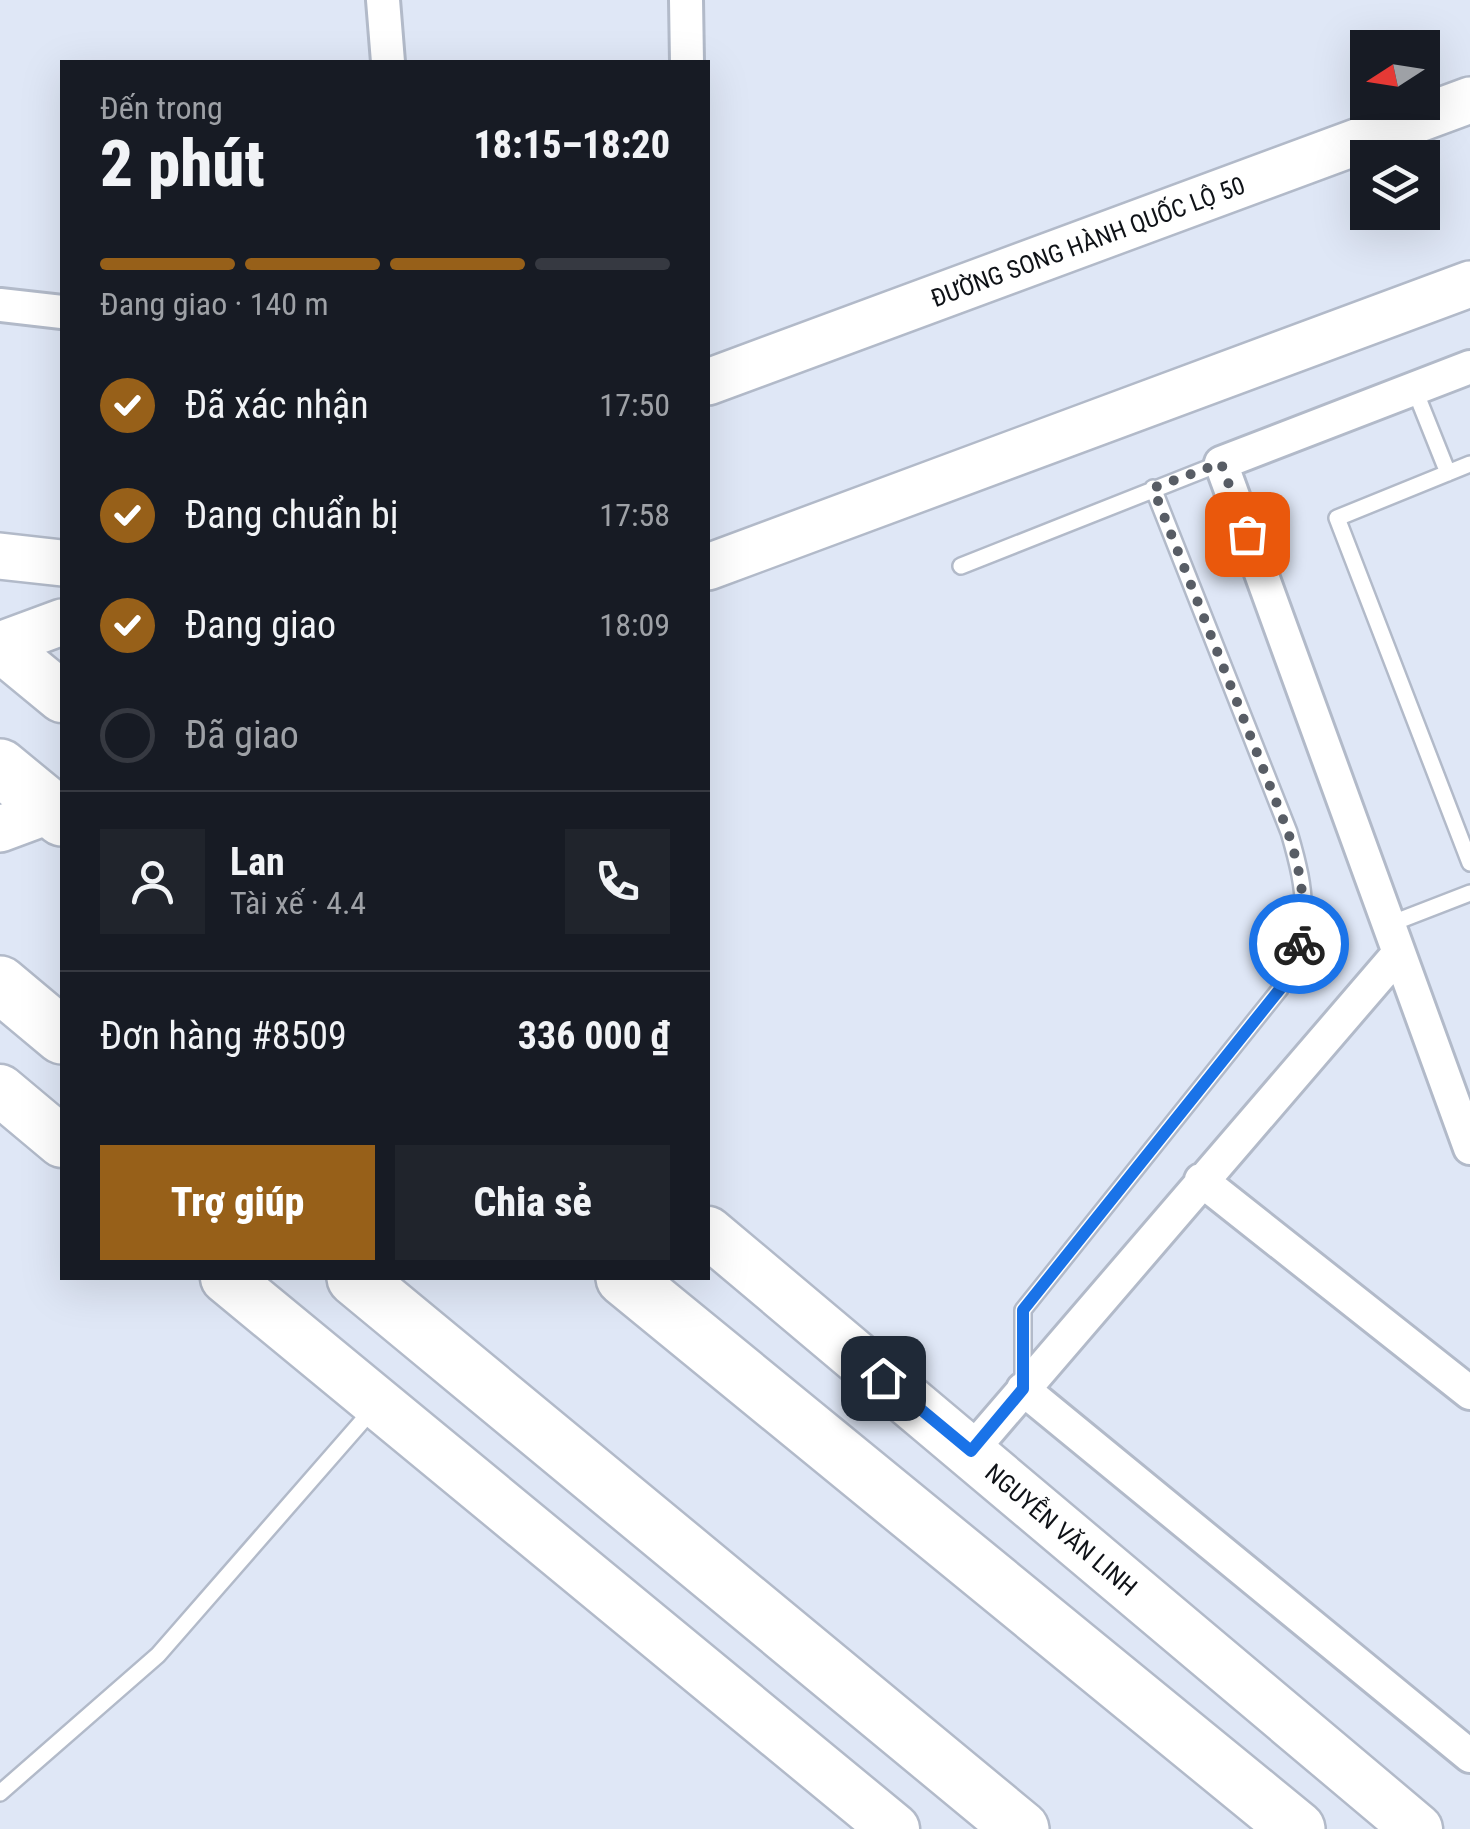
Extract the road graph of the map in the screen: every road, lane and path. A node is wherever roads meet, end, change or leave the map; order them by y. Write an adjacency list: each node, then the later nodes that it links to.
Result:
1 (383, 0): 3 (street)
2 (686, 0): 4 (street)
3 (388, 60)
4 (688, 60)
5 (1470, 100): 10 (main road, ĐƯỜNG SONG HÀNH QUỐC LỘ 50)
6 (1470, 284): 18 (main road)
7 (0, 305): 8 (street)
8 (60, 312)
9 (1470, 367): 11 (street)
10 (710, 381)
11 (1414, 388): 12 (street); 14 (lane)
12 (1221, 463): 15 (lane); 28 (street)
13 (1470, 464): 14 (lane)
14 (1448, 473): 26 (lane)
15 (1153, 488): 19 (lane); 39 (lane)
16 (0, 556): 17 (main road)
17 (60, 563)
18 (710, 565)
19 (961, 566)
20 (60, 623): 21 (main road)
21 (0, 645): 22 (main road)
22 (60, 695)
23 (0, 767): 24 (highway)
24 (59, 811): 25 (main road)
25 (0, 829)
26 (1470, 863)
27 (1470, 893): 28 (lane)
28 (1394, 938): 33 (street); 34 (street)
29 (0, 984): 30 (highway)
30 (60, 1034)
31 (0, 1090): 32 (main road)
32 (60, 1140)
33 (1470, 1148)
34 (1201, 1180): 39 (street); 40 (street)
35 (710, 1234): 42 (main road, NGUYỄN VĂN LINH)
36 (228, 1280): 41 (main road)
37 (357, 1280): 46 (highway)
38 (626, 1280): 47 (highway)
39 (1023, 1389): 42 (street); 43 (street)
40 (1470, 1393)
41 (378, 1403): 44 (lane); 45 (main road)
42 (971, 1451): 48 (main road, NGUYỄN VĂN LINH)
43 (1470, 1756)
44 (0, 1793)
45 (894, 1829)
46 (1021, 1829)
47 (1297, 1829)
48 (1417, 1829)

